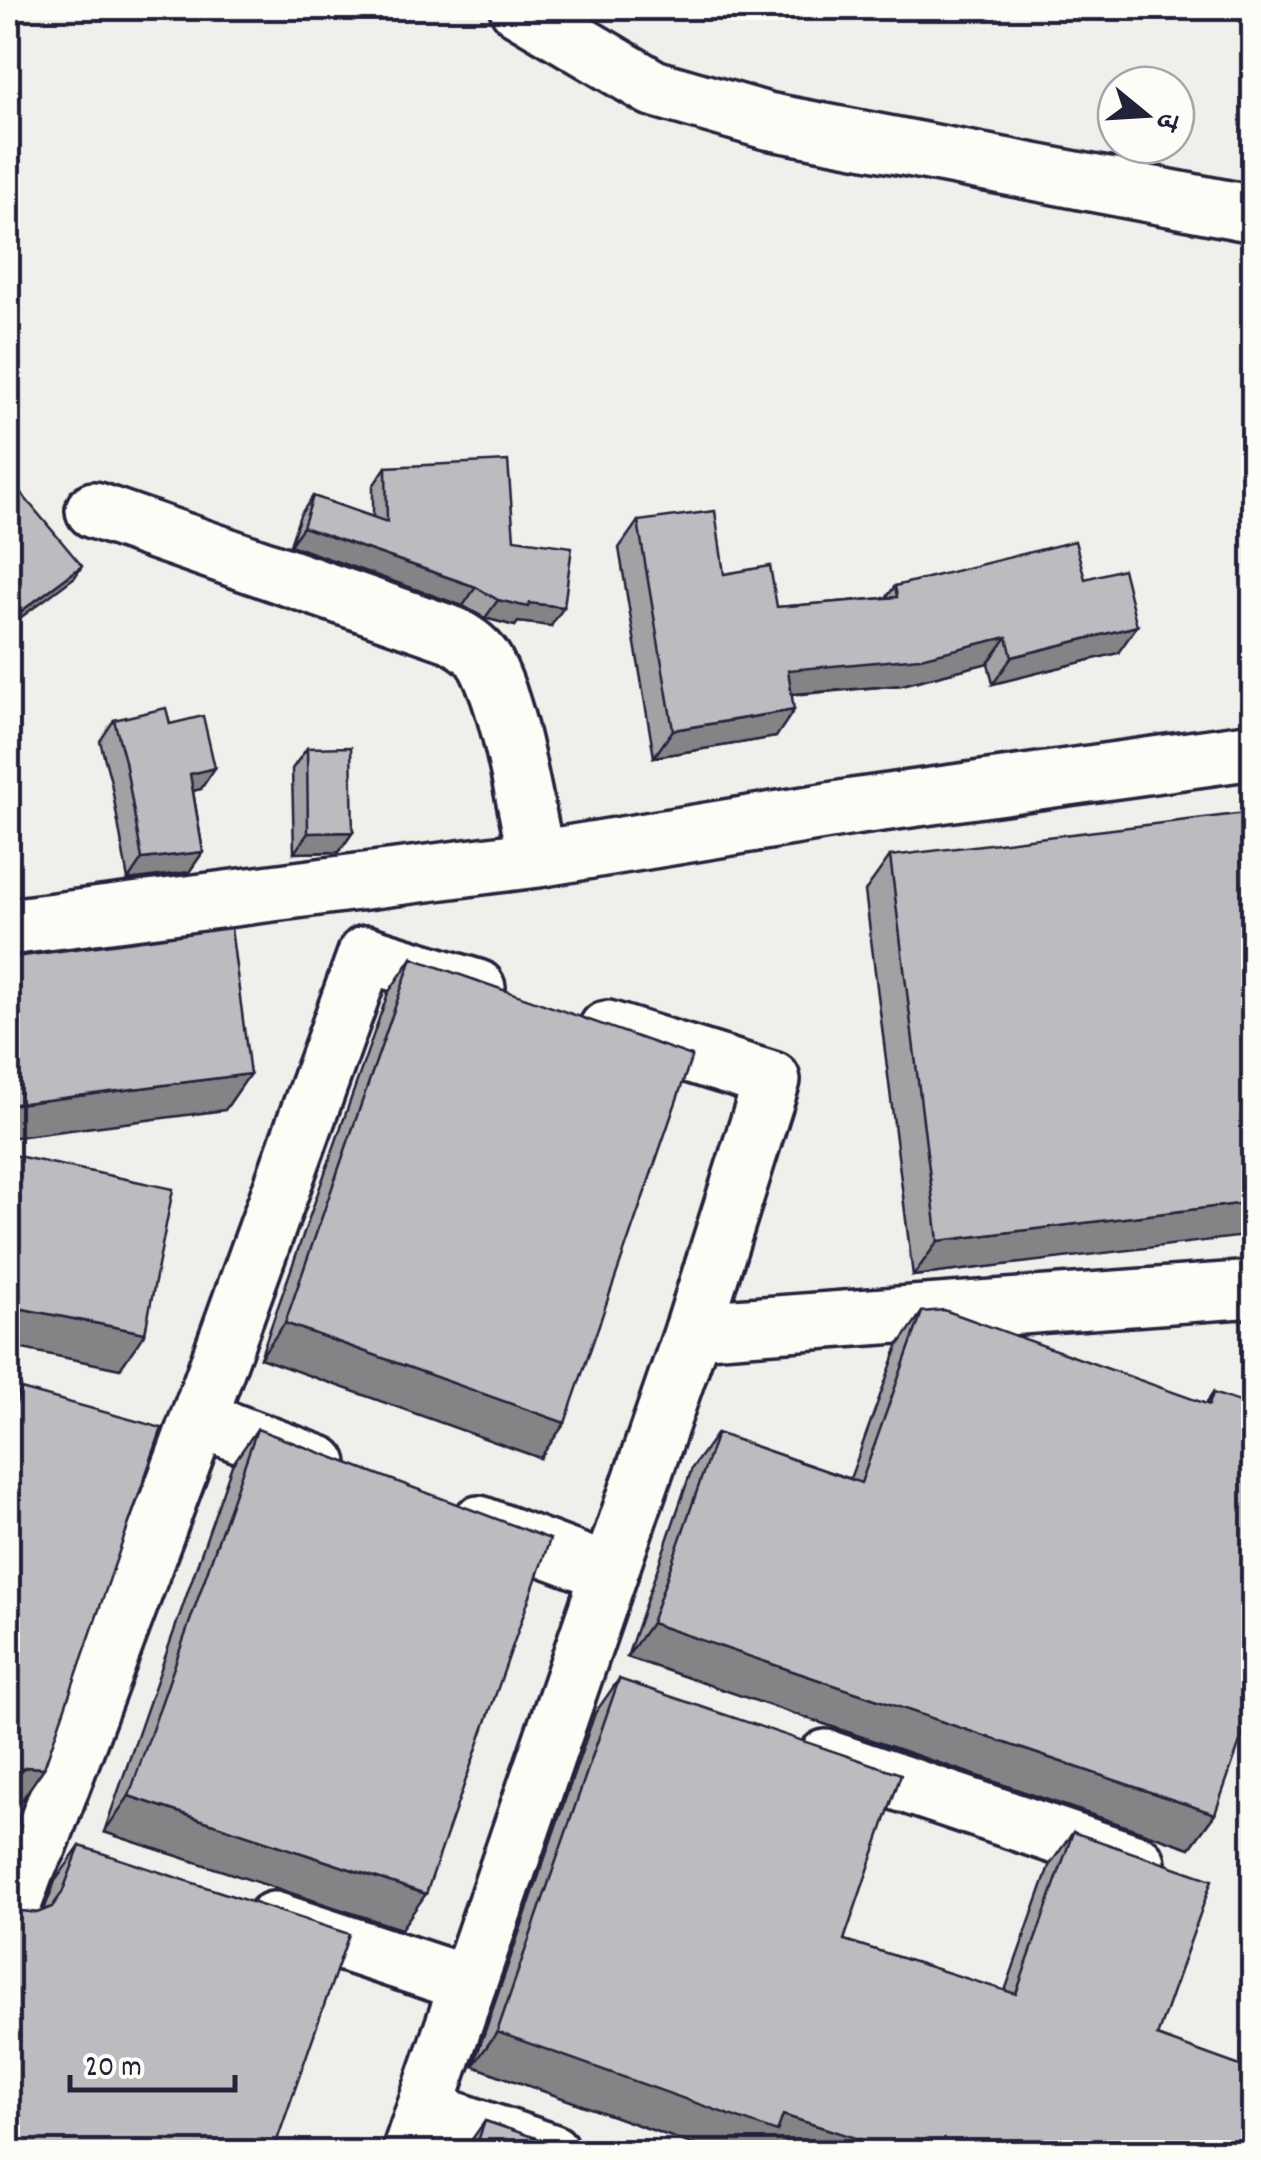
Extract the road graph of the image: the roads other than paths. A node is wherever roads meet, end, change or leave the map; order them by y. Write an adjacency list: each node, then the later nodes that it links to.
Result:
1 (518, 8): 2 (street)
2 (1254, 214)
3 (94, 510): 5 (street)
4 (1254, 752): 5 (street)
5 (537, 859): 6 (street)
6 (8, 927)
7 (1254, 1289): 8 (street)
8 (693, 1330): 10 (street); 13 (street)
9 (135, 1430): 10 (street)
10 (194, 1432): 11 (street); 17 (street)
11 (366, 1482)
12 (440, 1510): 13 (street)
13 (608, 1572): 14 (street)
14 (573, 1672): 15 (street); 22 (street)
15 (629, 1691)
16 (778, 1742): 19 (street)
17 (24, 1838): 18 (street); 21 (street)
18 (96, 1861)
19 (1188, 1880)
20 (226, 1904): 22 (street)
21 (8, 1918)
22 (468, 1984): 23 (street)
23 (418, 2131): 24 (street)
24 (551, 2152)

